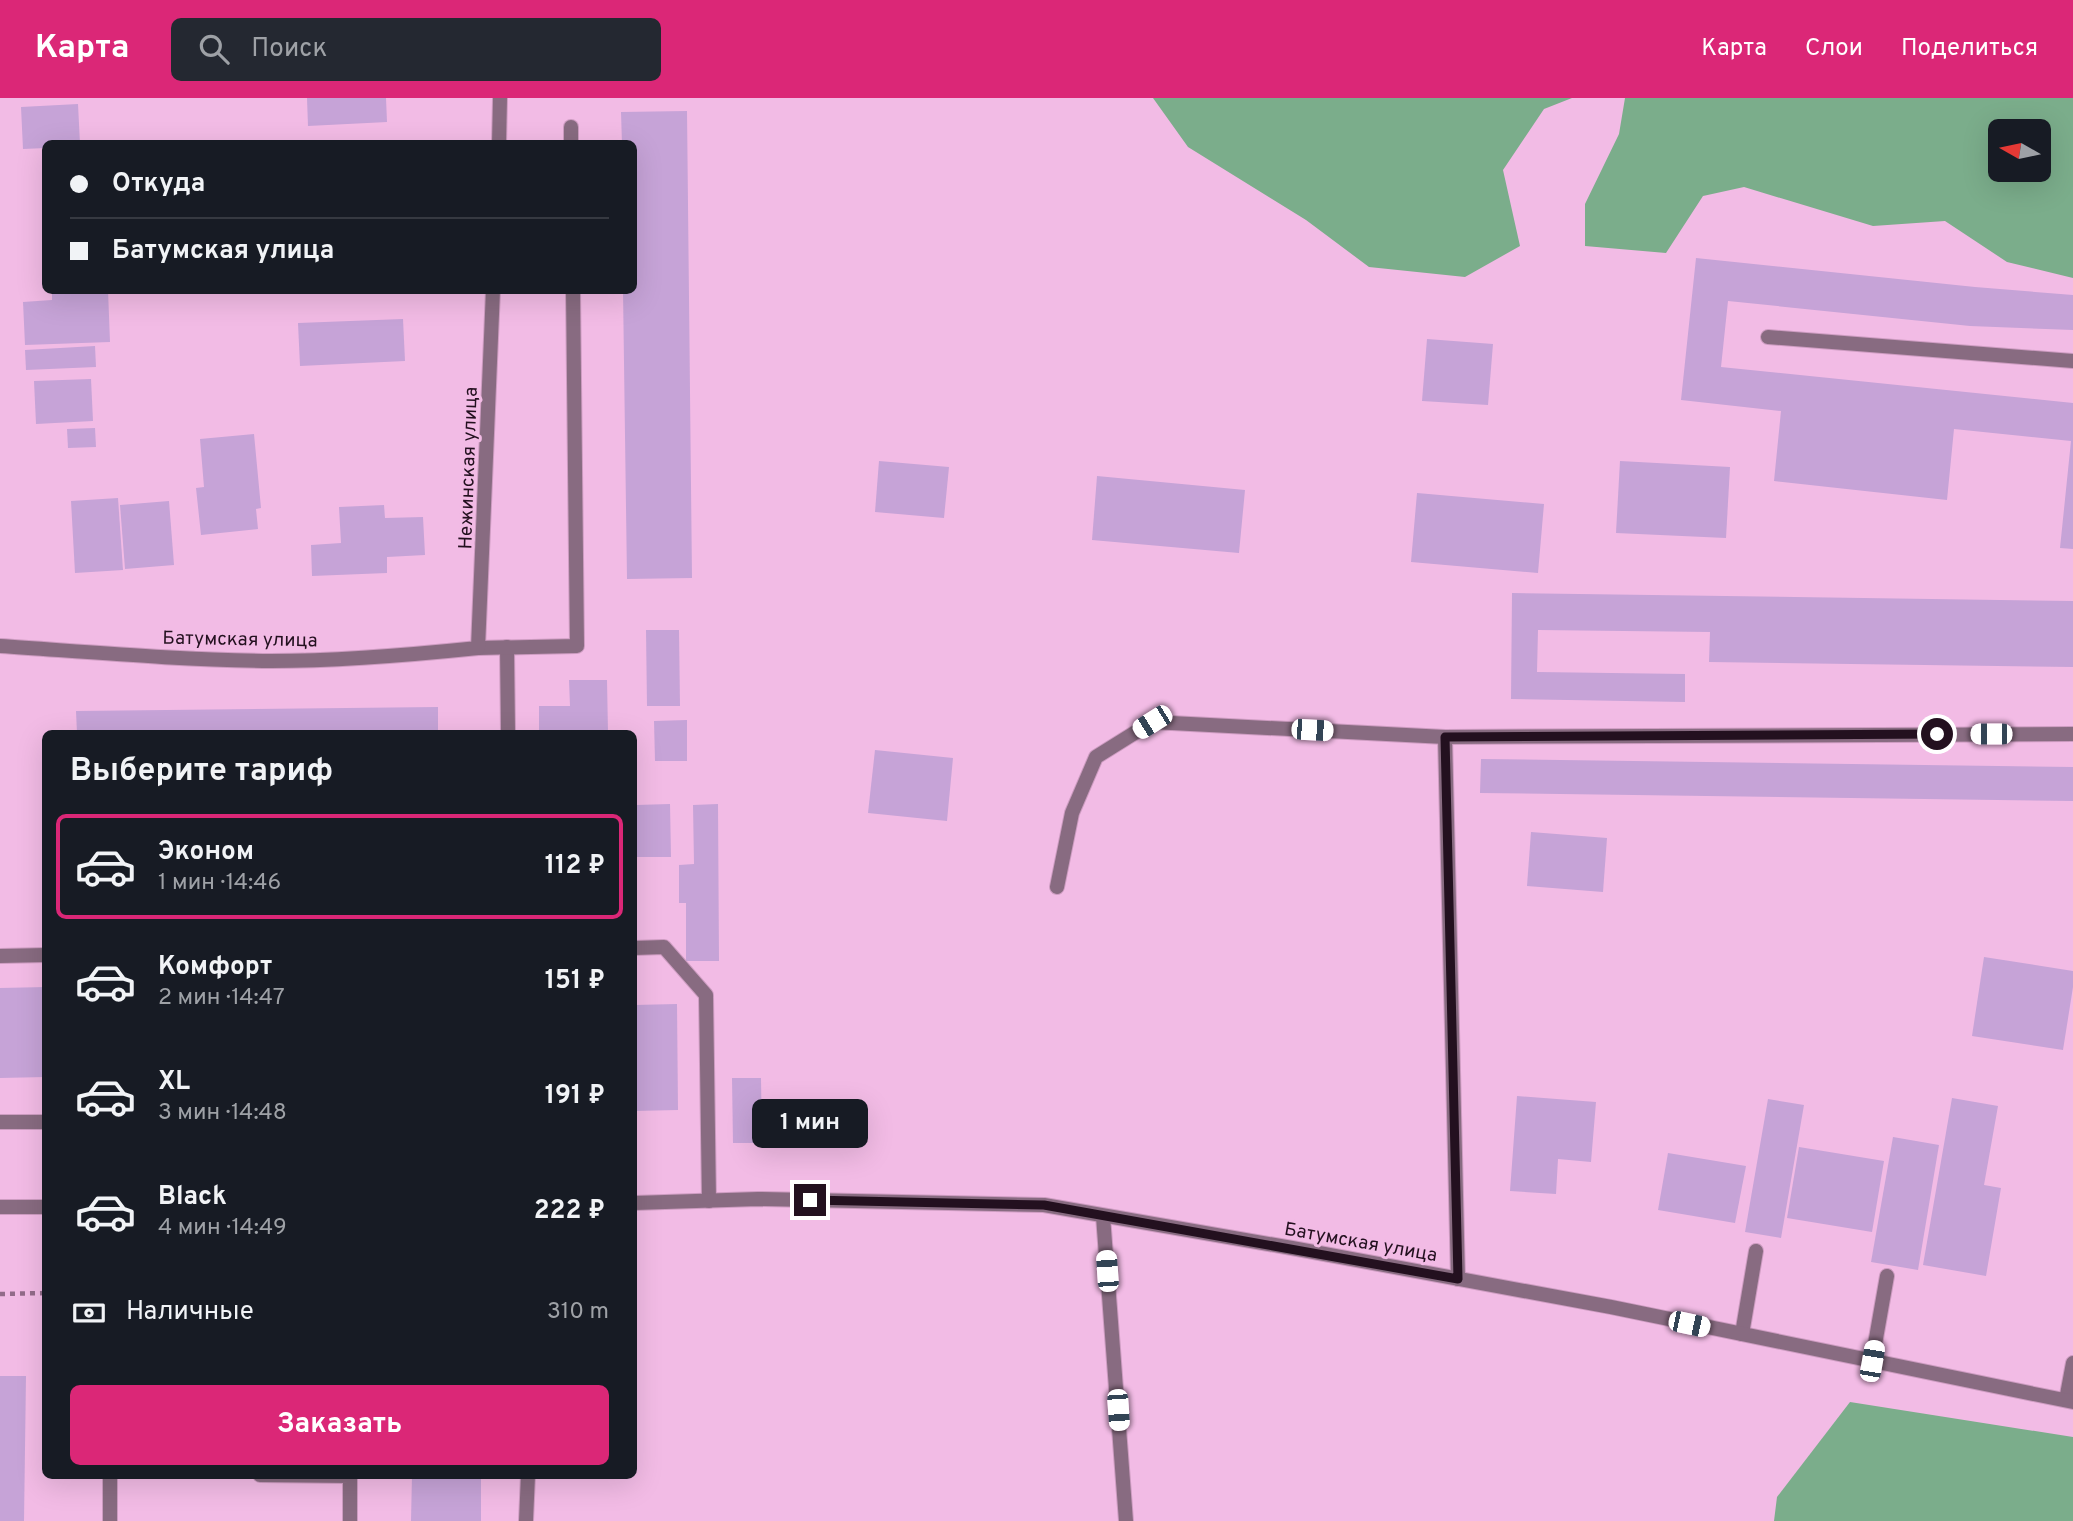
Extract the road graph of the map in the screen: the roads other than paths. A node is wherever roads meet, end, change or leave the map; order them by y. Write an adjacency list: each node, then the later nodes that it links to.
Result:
1 (500, 98): 3 (street)
2 (571, 127): 4 (street)
3 (499, 140)
4 (571, 140)
5 (493, 294): 11 (street, Нежинская улица)
6 (573, 294): 10 (street, Батумская улица)
7 (1768, 337): 8 (street)
8 (2073, 360)
9 (0, 646): 11 (street, Батумская улица)
10 (507, 647): 11 (street, Батумская улица); 12 (street)
11 (478, 648)
12 (508, 730)
13 (2073, 734): 14 (street)
14 (1445, 737): 15 (street); 28 (street)
15 (1057, 887)
16 (637, 948): 21 (street)
17 (42, 955): 18 (street)
18 (0, 956)
19 (0, 1122): 20 (street)
20 (42, 1122)
21 (709, 1200): 22 (street, Батумская улица); 25 (street, Батумская улица)
22 (637, 1203)
23 (0, 1207): 24 (street)
24 (42, 1207)
25 (1103, 1216): 28 (street, Батумская улица); 39 (street)
26 (1756, 1251): 29 (street)
27 (1887, 1276): 30 (street)
28 (1458, 1279): 29 (street, Батумская улица)
29 (1742, 1334): 30 (street, Батумская улица)
30 (1872, 1361): 32 (street, Батумская улица)
31 (2073, 1363): 32 (street)
32 (2070, 1401)
33 (110, 1479): 36 (street)
34 (350, 1479): 37 (street)
35 (528, 1479): 38 (street)
36 (110, 1521)
37 (350, 1521)
38 (526, 1521)
39 (1126, 1521)

